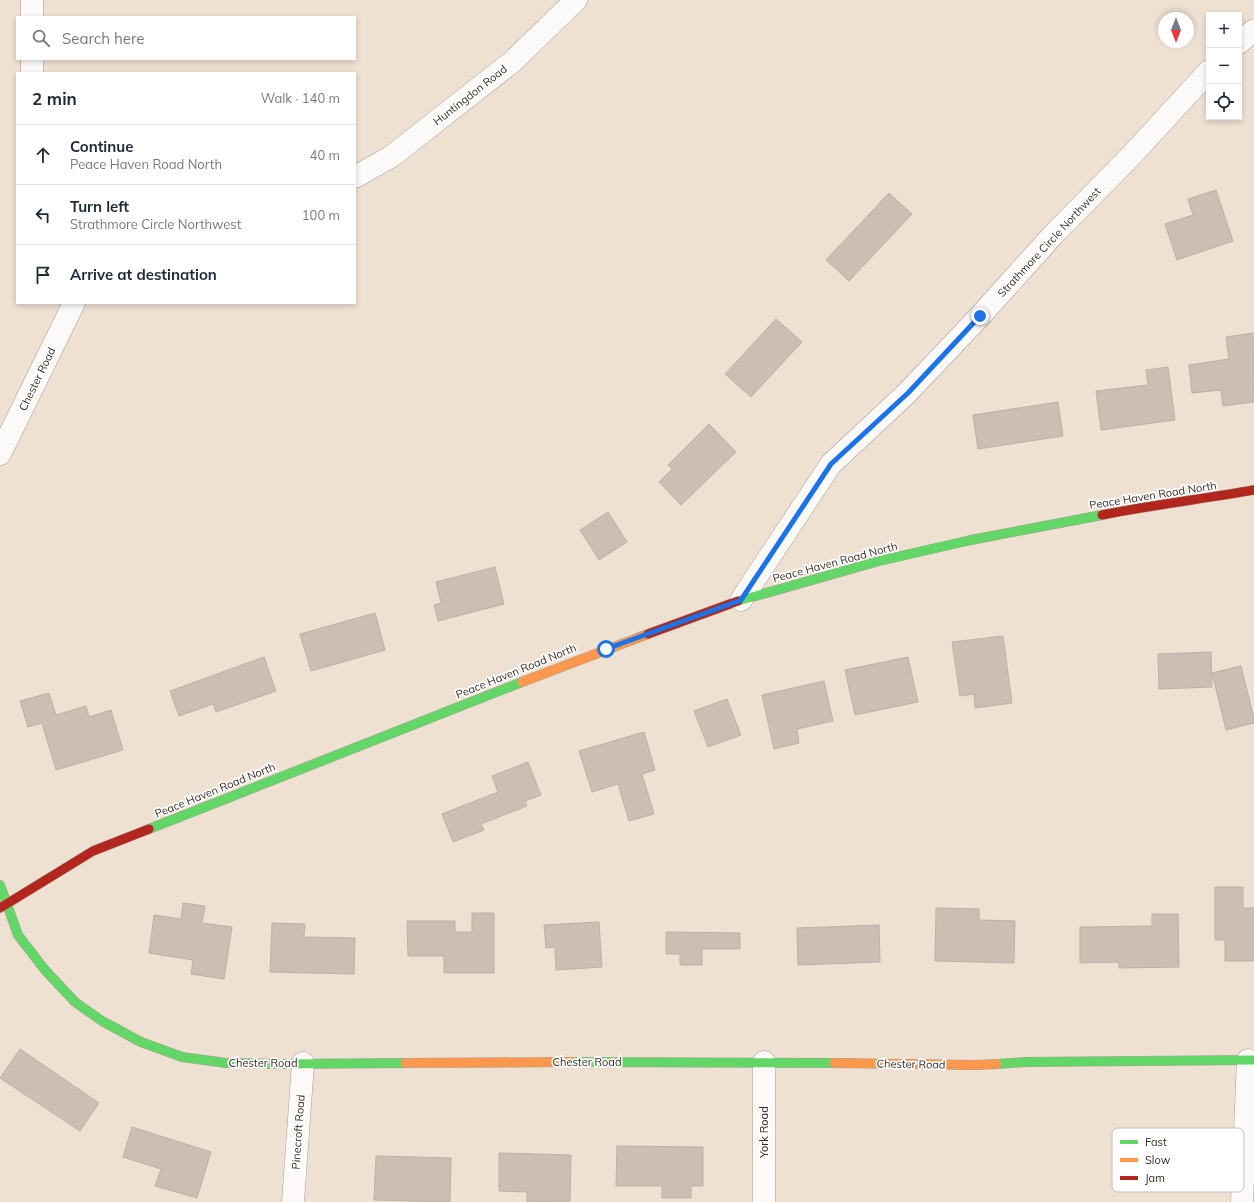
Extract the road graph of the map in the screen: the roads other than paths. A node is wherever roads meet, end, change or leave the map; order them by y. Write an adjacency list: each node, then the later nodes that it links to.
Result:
1 (32, 0): 3 (street)
2 (576, 0): 9 (street, Huntingdon Road)
3 (32, 16)
4 (1254, 30): 5 (street)
5 (1242, 41)
6 (32, 60): 7 (street)
7 (32, 72)
8 (1206, 74): 13 (street, Strathmore Circle Northwest)
9 (356, 176)
10 (75, 304): 11 (street, Chester Road)
11 (0, 454)
12 (1254, 490): 13 (street, Peace Haven Road North)
13 (741, 600): 15 (street, Peace Haven Road North)
14 (0, 885): 15 (street, Chester Road)
15 (4, 906): 17 (street, Chester Road)
16 (1251, 1060): 18 (street, Chester Road); 19 (street)
17 (303, 1062): 18 (street, Chester Road); 21 (street, Pinecroft Road)
18 (764, 1062): 22 (street, York Road)
19 (1244, 1170)
20 (1243, 1192): 23 (street)
21 (293, 1202)
22 (764, 1202)
23 (1242, 1202)

